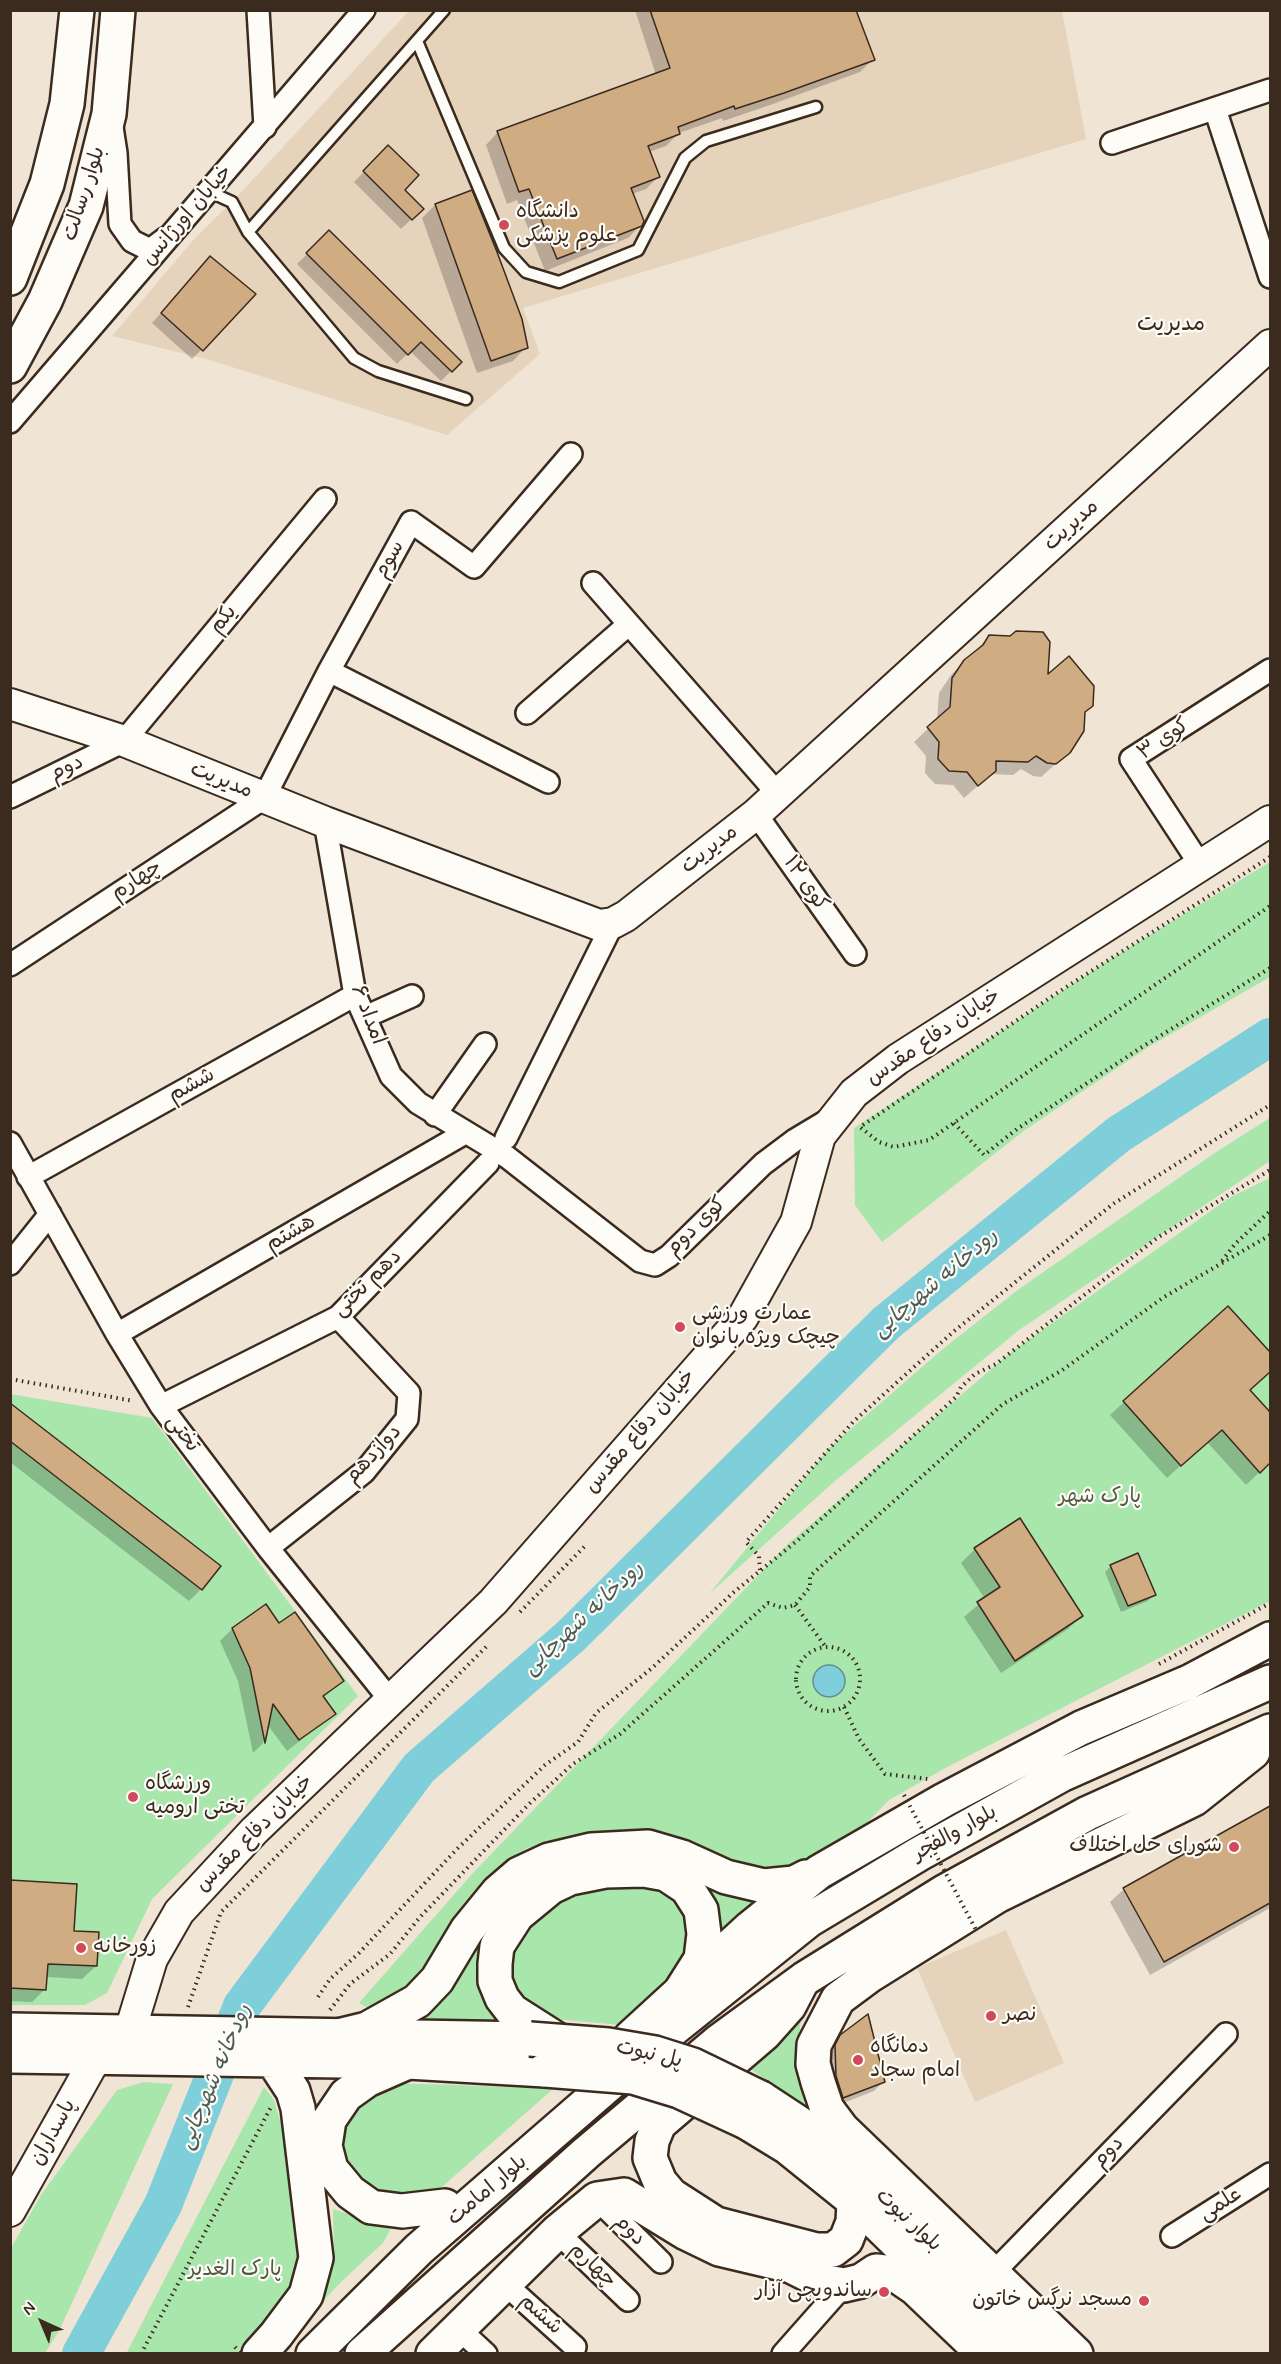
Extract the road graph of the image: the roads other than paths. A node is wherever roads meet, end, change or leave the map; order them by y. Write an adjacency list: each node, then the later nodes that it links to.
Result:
1 (76, 10): 17 (main road, بلوار رسالت)
2 (118, 10): 10 (main road, بلوار رسالت)
3 (258, 10): 11 (street)
4 (364, 10): 11 (street, خیابان اورژانس)
5 (444, 10): 6 (lane)
6 (417, 41): 8 (lane); 14 (lane)
7 (1270, 90): 9 (street)
8 (816, 107)
9 (1215, 109): 12 (street); 16 (street)
10 (109, 114): 15 (street); 19 (main road, بلوار رسالت)
11 (265, 127): 13 (street, خیابان اورژانس)
12 (1112, 143)
13 (210, 192): 14 (lane); 15 (street, خیابان اورژانس)
14 (248, 232): 20 (lane)
15 (174, 233): 21 (street, خیابان اورژانس)
16 (1270, 277)
17 (10, 278)
18 (1270, 345): 32 (street, مدیریت)
19 (10, 366)
20 (466, 399)
21 (10, 422)
22 (571, 454): 26 (street, سوم)
23 (325, 499): 30 (street, یکم)
24 (593, 583): 25 (street)
25 (629, 624): 29 (street); 32 (street)
26 (329, 670): 31 (street); 34 (street, سوم)
27 (1270, 670): 38 (street, کوی ۳)
28 (14, 704): 30 (street, مدیریت)
29 (527, 713)
30 (124, 741): 33 (street, دوم); 34 (street, مدیریت)
31 (548, 782)
32 (778, 794): 35 (street, مدیریت)
33 (10, 796)
34 (264, 798): 37 (street, مدیریت); 41 (street, چهارم)
35 (756, 814): 39 (street, مدیریت); 40 (street, کوی ۱۲)
36 (1270, 821): 38 (street, خیابان دفاع مقدس)
37 (325, 822): 39 (street, مدیریت); 42 (street, امداد ۶)
38 (1201, 866): 47 (street, خیابان دفاع مقدس)
39 (613, 923): 50 (street, دهم تختی)
40 (855, 954)
41 (10, 965)
42 (355, 995): 44 (street, امداد ۶); 51 (street, ششم)
43 (412, 996): 44 (street)
44 (365, 1017): 46 (street, امداد ۶)
45 (485, 1044): 46 (street)
46 (435, 1114): 48 (street, امداد ۶)
47 (836, 1116): 50 (street, کوی دوم); 60 (street, خیابان دفاع مقدس)
48 (465, 1133): 50 (street, امداد ۶); 55 (street, هشتم)
49 (10, 1143): 51 (street, تختی)
50 (497, 1151): 54 (street, دهم تختی)
51 (28, 1177): 52 (street, تختی)
52 (50, 1214): 53 (street); 55 (street, تختی)
53 (10, 1264)
54 (338, 1317): 56 (street, دهم تختی); 57 (street, دوازدهم)
55 (117, 1334): 56 (street, تختی)
56 (161, 1406): 57 (street, تختی)
57 (268, 1548): 60 (street, تختی)
58 (1270, 1639): 63 (main road)
59 (1270, 1682): 68 (main road, بلوار والفجر)
60 (391, 1701): 71 (street, خیابان دفاع مقدس)
61 (1270, 1731): 64 (main road)
62 (1270, 1738): 85 (main road)
63 (819, 1872): 65 (main road); 66 (main road)
64 (804, 1979): 78 (main road); 93 (main road, بلوار امامت)
65 (680, 1992): 70 (main road); 79 (main road)
66 (337, 2025): 70 (main road, پل نبوت); 72 (main road)
67 (10, 2030): 71 (main road)
68 (668, 2033): 83 (main road, بلوار امامت)
69 (1226, 2034): 85 (street, دوم)
70 (544, 2039): 75 (main road, پل نبوت, bridge)
71 (127, 2045): 72 (main road); 73 (main road); 80 (street, پاسداران)
72 (280, 2048): 74 (main road, پل نبوت); 91 (main road)
73 (10, 2056)
74 (408, 2062): 75 (main road, پل نبوت, bridge); 79 (main road)
75 (754, 2110): 78 (main road, بلوار نبوت); 99 (main road, بلوار نبوت)
76 (1270, 2174): 82 (street, علمی)
77 (597, 2199): 81 (main road); 84 (street, دوم); 87 (main road)
78 (854, 2201): 98 (main road, بلوار نبوت)
79 (445, 2206): 83 (main road)
80 (10, 2211)
81 (557, 2232): 86 (main road); 88 (street, چهارم)
82 (1172, 2236)
83 (419, 2249): 92 (main road, بلوار امامت)
84 (661, 2262)
85 (993, 2273): 100 (main road)
86 (504, 2283): 89 (main road); 90 (street, ششم)
87 (843, 2285): 96 (street); 97 (main road)
88 (628, 2300)
89 (459, 2329): 94 (main road); 95 (street)
90 (575, 2347)
91 (247, 2348)
92 (313, 2354)
93 (362, 2354)
94 (433, 2354)
95 (486, 2354)
96 (783, 2354)
97 (984, 2354)
98 (1011, 2354)
99 (1048, 2354)
100 (1077, 2354)

